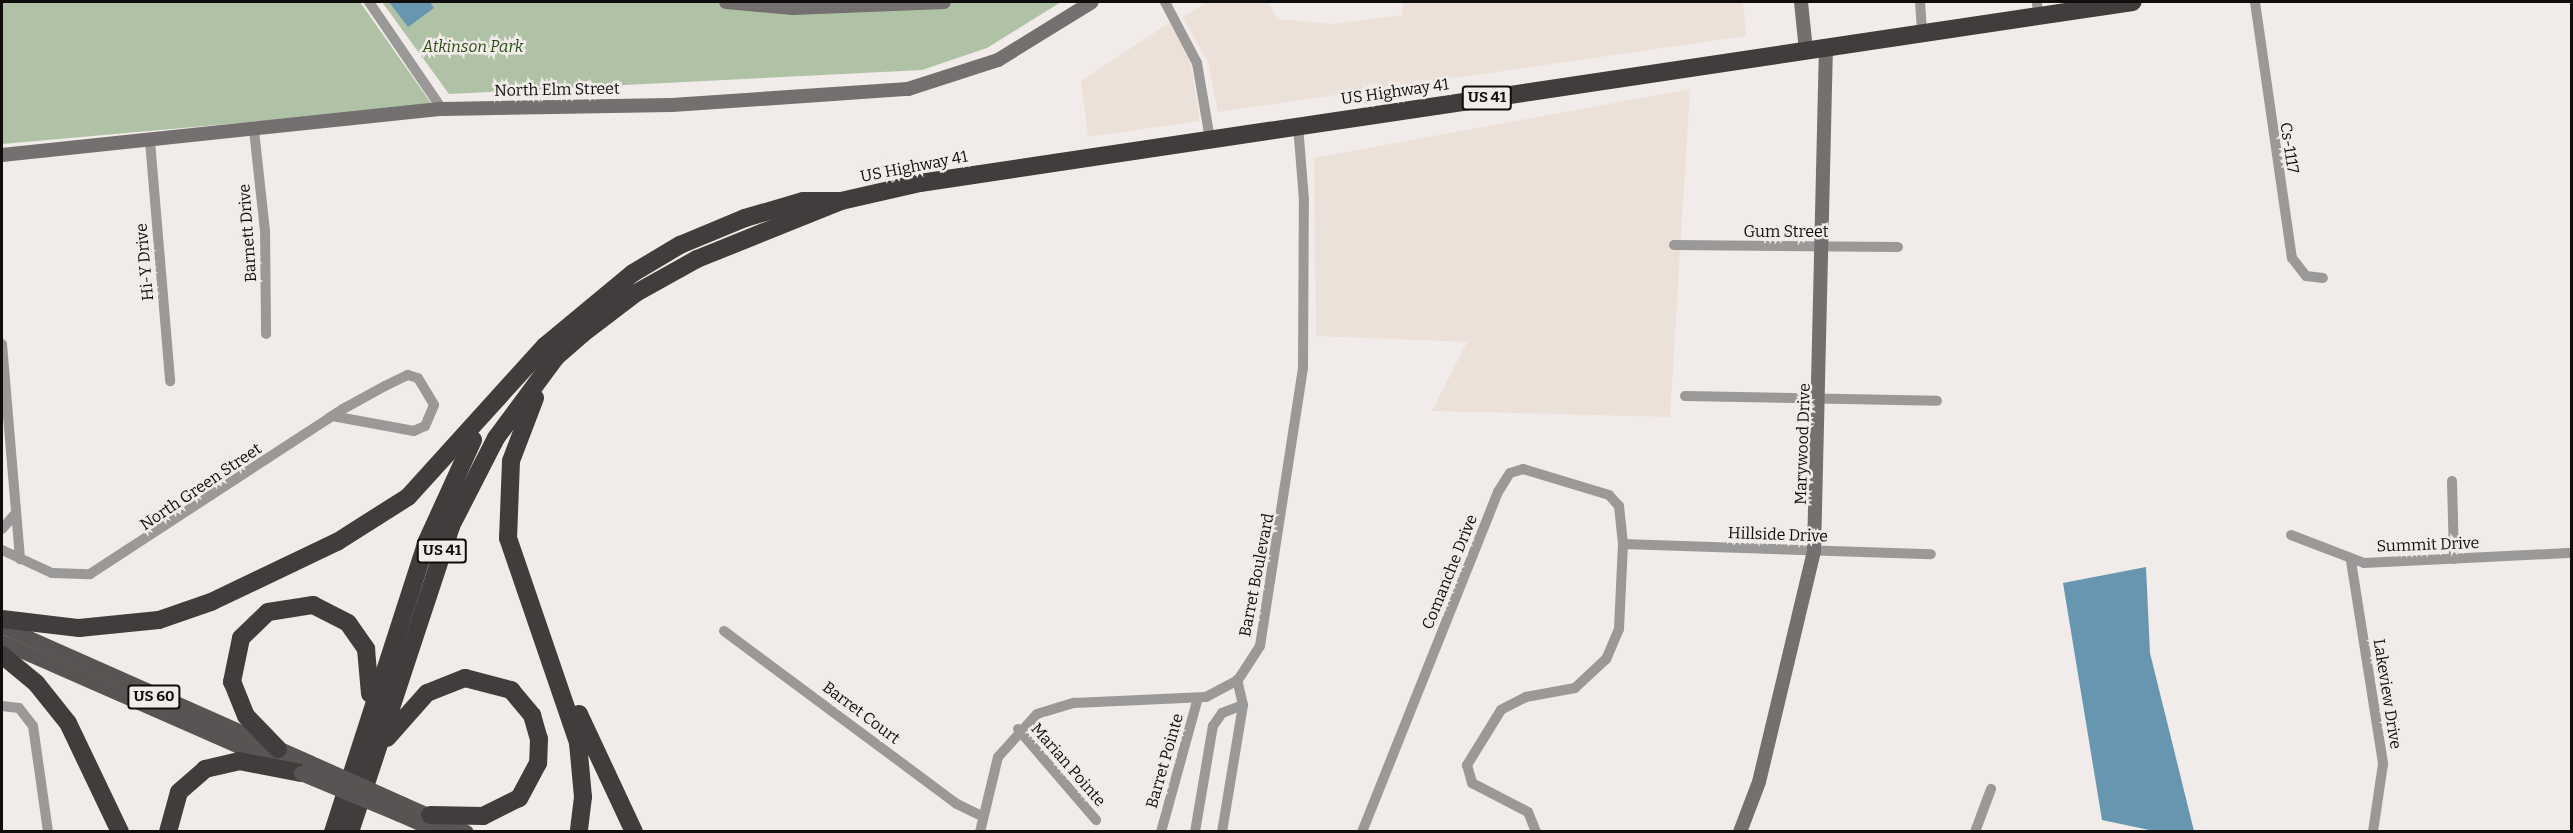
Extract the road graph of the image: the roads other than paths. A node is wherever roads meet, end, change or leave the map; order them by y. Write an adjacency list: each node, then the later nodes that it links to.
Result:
1 (369, 2): 14 (street)
2 (726, 2): 3 (street)
3 (944, 2)
4 (1092, 2): 14 (street, North Elm Street)
5 (1165, 2): 17 (street)
6 (1801, 2): 13 (street)
7 (1920, 2): 11 (street)
8 (2133, 2): 10 (highway, US Highway 41 / US 41)
9 (2255, 2): 24 (street, Cs-1117)
10 (2037, 9): 11 (highway, US Highway 41 / US 41)
11 (1922, 33): 12 (highway, US Highway 41 / US 41)
12 (1826, 47): 13 (highway, US Highway 41 / US 41); 22 (street, Marywood Drive)
13 (1806, 50): 15 (highway, US Highway 41 / US 41)
14 (442, 109): 16 (street, North Elm Street)
15 (1298, 126): 17 (highway, US Highway 41 / US 41); 52 (street, Barret Boulevard)
16 (254, 130): 18 (street, North Elm Street); 25 (street, Barnett Drive)
17 (1210, 139): 20 (highway, US Highway 41 / US 41)
18 (150, 141): 19 (street, North Elm Street); 28 (street, Hi-Y Drive)
19 (2, 155)
20 (842, 201): 27 (highway, US 41); 32 (highway, US 41)
21 (1674, 245): 22 (street, Gum Street)
22 (1823, 247): 23 (street, Gum Street); 30 (street, Marywood Drive)
23 (1898, 247)
24 (2323, 278)
25 (266, 334)
26 (2, 344): 35 (street)
27 (556, 357): 46 (highway); 59 (highway, US 41)
28 (170, 381)
29 (1685, 396): 30 (street)
30 (1821, 399): 31 (street); 40 (street, Marywood Drive)
31 (1937, 401)
32 (490, 410): 47 (highway); 56 (highway, US 41)
33 (332, 416): 33 (street, North Green Street); 43 (street, North Green Street)
34 (2452, 481): 44 (street)
35 (16, 513): 36 (street); 43 (street)
36 (2, 529)
37 (2291, 535): 45 (street, Summit Drive)
38 (1623, 544): 40 (street, Hillside Drive); 81 (street, Comanche Drive); 82 (street, Comanche Drive)
39 (2, 550): 43 (street, North Green Street)
40 (1814, 551): 42 (street, Hillside Drive); 83 (street, Marywood Drive)
41 (2571, 553): 44 (street, Summit Drive)
42 (1931, 554)
43 (20, 559)
44 (2454, 559): 45 (street, Summit Drive)
45 (2351, 561): 85 (street, Lakeview Drive)
46 (532, 611): 75 (highway); 76 (highway)
47 (2, 619)
48 (2, 626): 58 (main road, US 60)
49 (724, 631): 65 (street, Barret Court)
50 (2, 642): 60 (main road, US 60)
51 (2, 655): 68 (highway)
52 (1237, 680): 53 (street, Barret Boulevard); 54 (street)
53 (1198, 698): 57 (street, Barret Boulevard); 78 (street, Barret Pointe)
54 (1243, 705): 79 (street); 80 (street)
55 (2, 706): 67 (street)
56 (365, 729): 58 (highway); 62 (highway, US 41)
57 (1018, 729): 65 (street, Barret Boulevard); 66 (street, Marian Pointe)
58 (278, 749): 60 (main road, US 60)
59 (371, 766): 64 (highway); 72 (highway, US 41)
60 (305, 768): 63 (main road, US 60, bridge); 69 (highway)
61 (1991, 789): 84 (street)
62 (342, 803): 70 (highway); 71 (highway, US 41)
63 (401, 809): 64 (main road, US 60); 73 (main road, US 60)
64 (430, 815): 74 (main road, US 60)
65 (982, 816): 77 (street, Barret Boulevard)
66 (1096, 820)
67 (48, 831)
68 (120, 831)
69 (168, 831)
70 (325, 831)
71 (333, 831)
72 (350, 831)
73 (440, 831)
74 (466, 831)
75 (579, 831)
76 (634, 831)
77 (980, 831)
78 (1161, 831)
79 (1195, 831)
80 (1222, 831)
81 (1362, 831)
82 (1536, 831)
83 (1740, 831)
84 (1975, 831)
85 (2373, 831)

